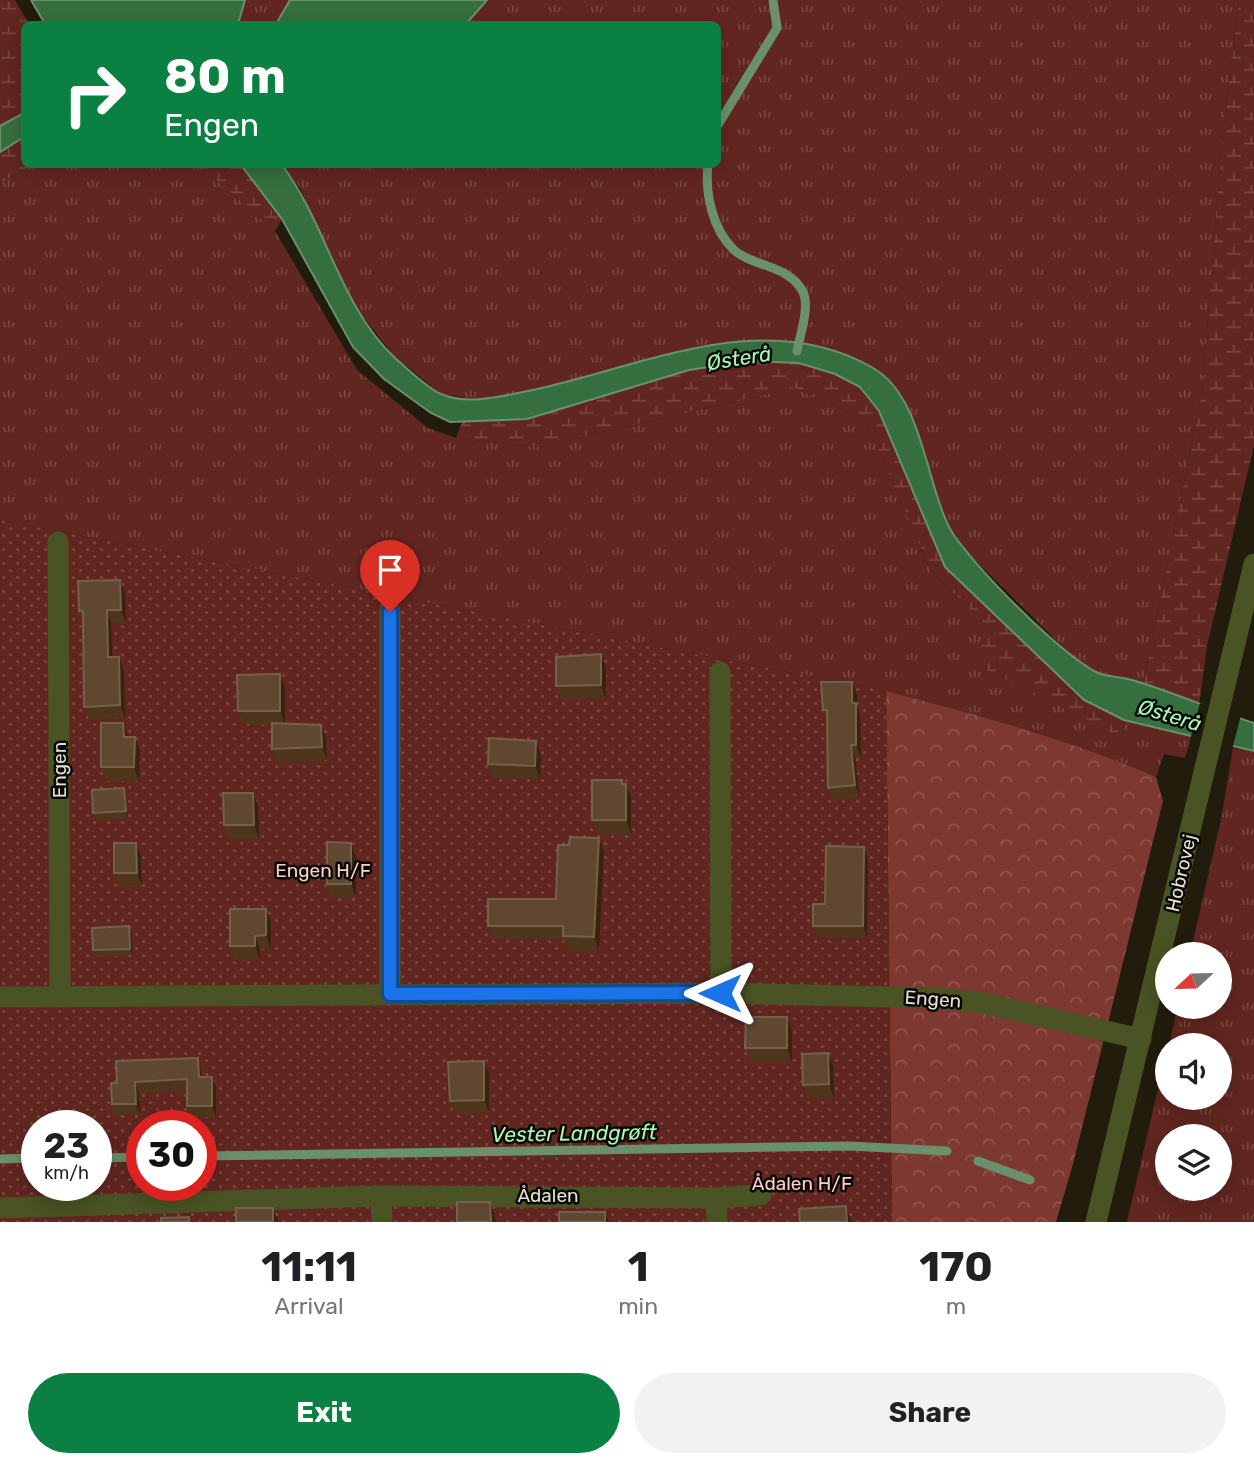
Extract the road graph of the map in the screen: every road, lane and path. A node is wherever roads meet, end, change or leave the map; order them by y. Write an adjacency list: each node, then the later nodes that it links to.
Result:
1 (58, 542): 8 (street, Engen)
2 (1254, 564): 9 (street, Hobrovej)
3 (390, 612): 6 (street)
4 (720, 672): 5 (street)
5 (720, 993): 6 (street, Engen); 9 (street, Engen)
6 (390, 994): 8 (street, Engen)
7 (0, 997): 8 (street, Engen)
8 (60, 997)
9 (1141, 1039): 17 (street, Hobrovej)
10 (761, 1195): 12 (street, Ådalen)
11 (381, 1196): 12 (street, Ådalen); 14 (street, Ådalen); 15 (street)
12 (716, 1198): 16 (street)
13 (0, 1208): 14 (street, Ådalen)
14 (57, 1214)
15 (382, 1222)
16 (717, 1222)
17 (1096, 1222)

